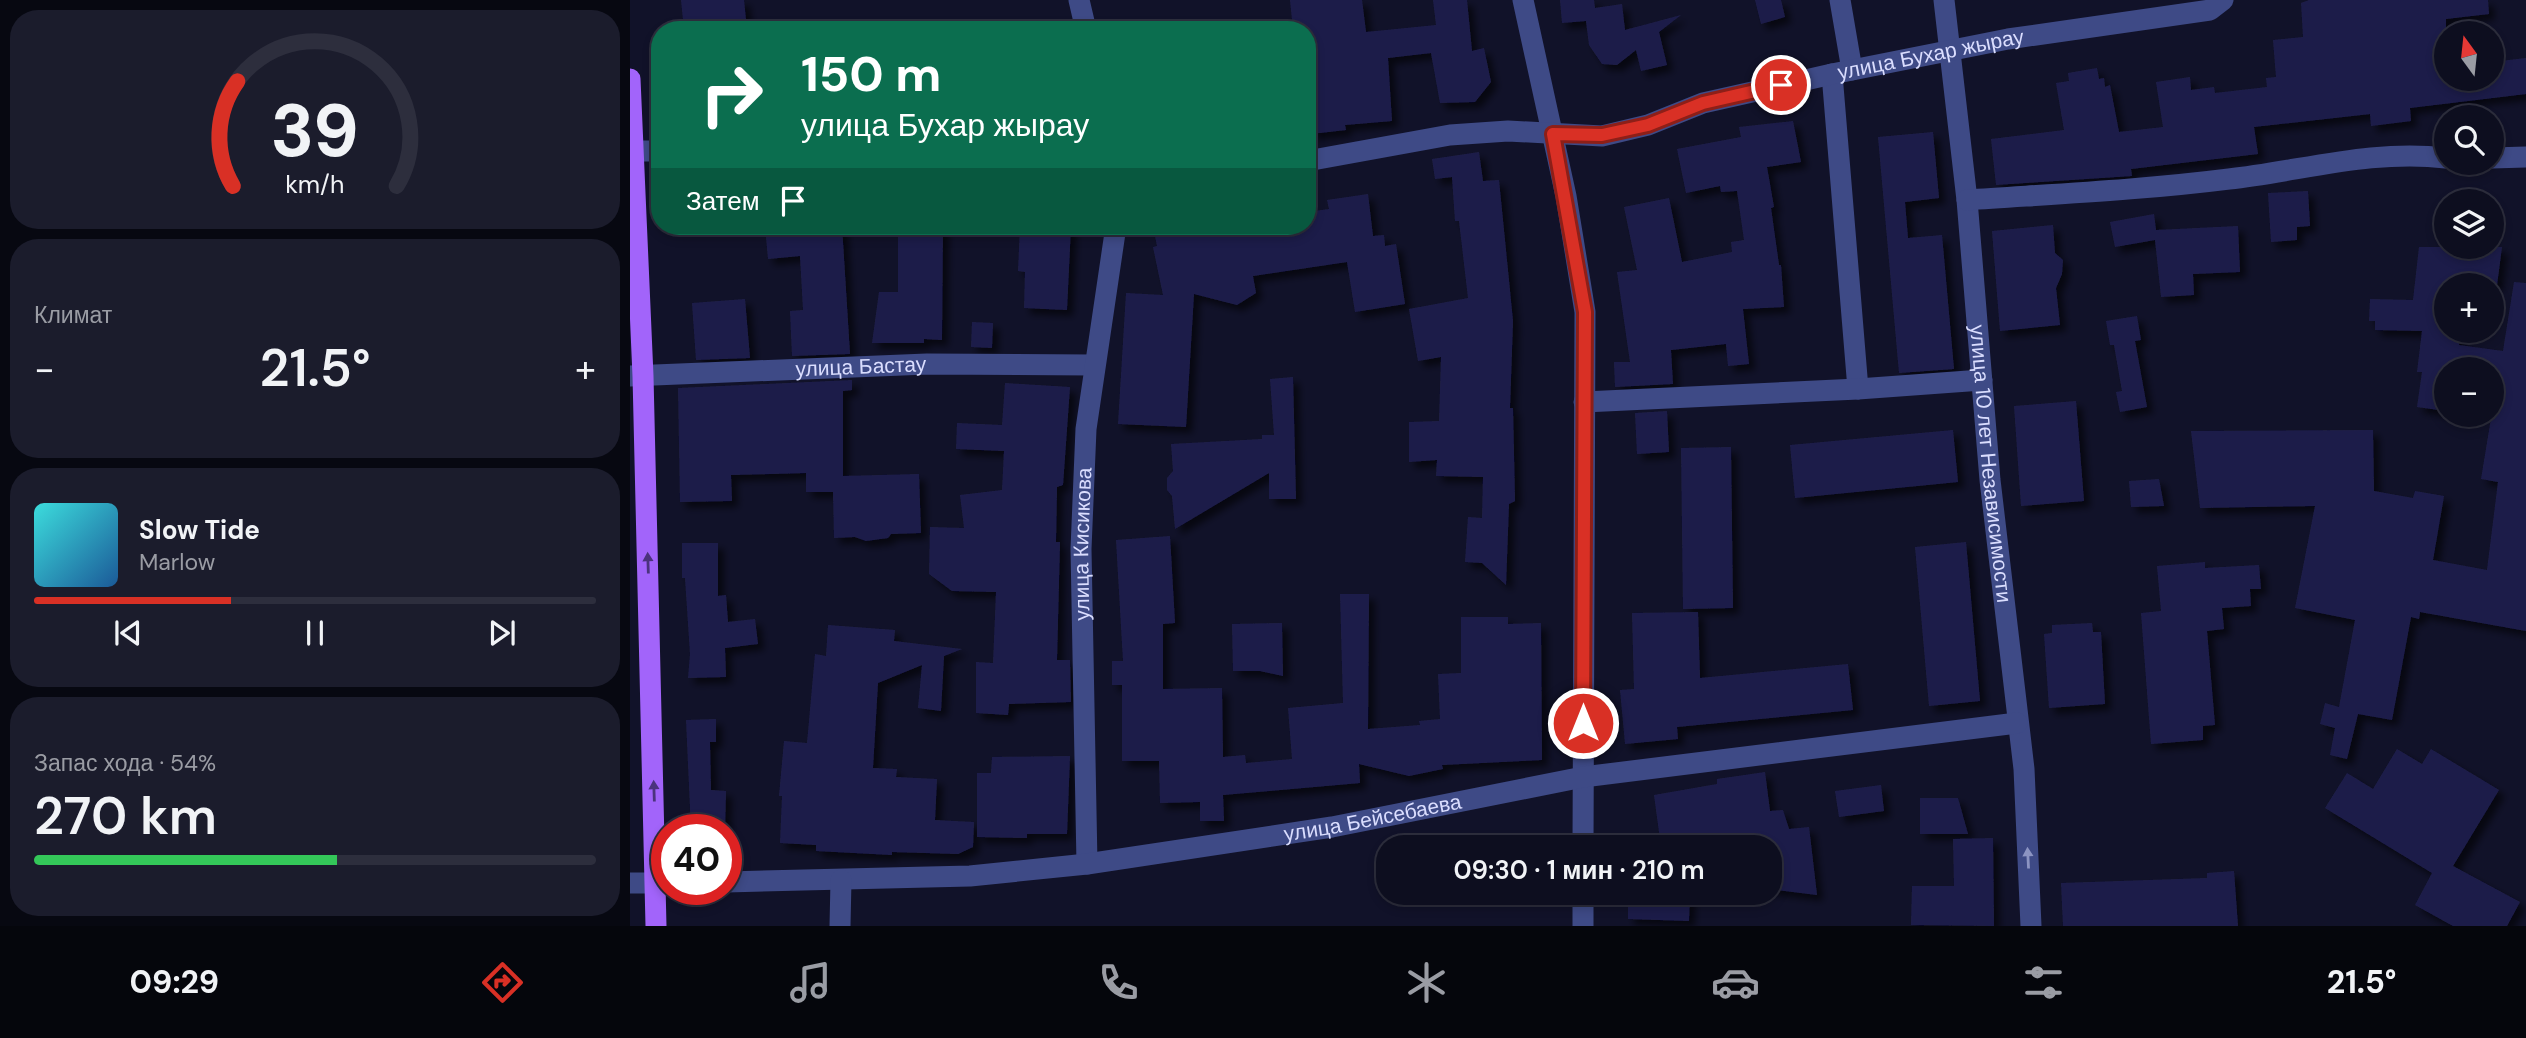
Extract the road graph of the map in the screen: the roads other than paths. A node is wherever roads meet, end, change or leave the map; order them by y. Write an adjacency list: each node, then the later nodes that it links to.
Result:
1 (1079, 0): 6 (street)
2 (1523, 0): 10 (street)
3 (1840, 0): 8 (street)
4 (1944, 0): 7 (street, улица 10 лет Независимости)
5 (2223, 0): 7 (street, улица Бухар жырау)
6 (1084, 21)
7 (1951, 51): 8 (street, улица Бухар жырау); 17 (street, улица 10 лет Независимости)
8 (1842, 72): 10 (street, улица Бухар жырау); 22 (street)
9 (630, 79): 11 (main road)
10 (1553, 134): 16 (street, улица Бухар жырау); 23 (street)
11 (634, 151): 12 (street); 20 (main road)
12 (651, 151)
13 (2434, 157): 17 (street)
14 (2526, 157): 15 (street)
15 (2504, 158)
16 (1316, 159)
17 (1967, 200): 21 (street, улица 10 лет Независимости)
18 (1115, 235): 19 (street, улица Кисикова)
19 (1093, 365): 20 (street, улица Бастау); 28 (street, улица Кисикова)
20 (636, 376): 26 (main road, one-way to 20)
21 (1982, 380): 22 (street); 24 (street, улица 10 лет Независимости)
22 (1858, 389): 23 (street)
23 (1584, 402): 25 (street)
24 (2017, 723): 25 (street, улица Бейсебаева); 38 (street, улица 10 лет Независимости, one-way to 24)
25 (1583, 777): 27 (street); 28 (street, улица Бейсебаева)
26 (658, 814)
27 (1583, 835)
28 (1087, 864): 29 (street, улица Бейсебаева)
29 (841, 880): 30 (street, улица Бейсебаева); 36 (street)
30 (742, 882)
31 (630, 883): 32 (street)
32 (651, 883)
33 (659, 905): 35 (main road)
34 (1583, 905): 37 (street)
35 (656, 926)
36 (840, 926)
37 (1583, 926)
38 (2031, 926)

